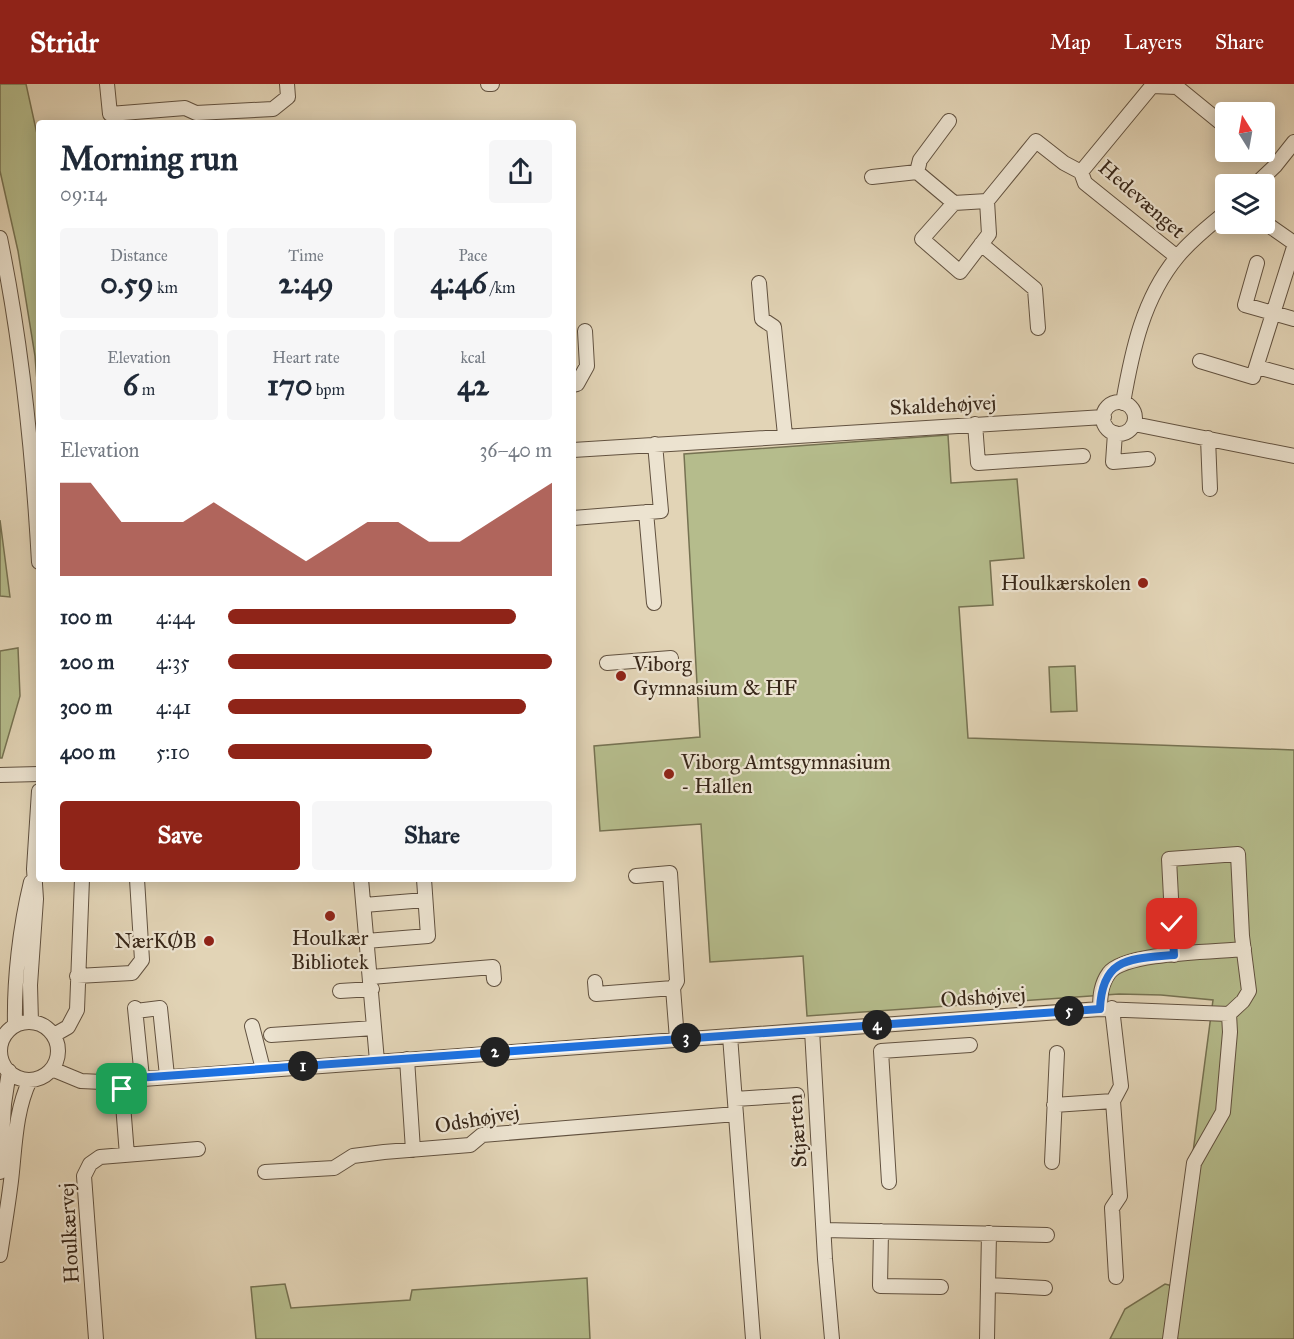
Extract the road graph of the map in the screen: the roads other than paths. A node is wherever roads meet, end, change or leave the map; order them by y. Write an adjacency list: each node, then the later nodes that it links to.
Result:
1 (107, 84): 2 (street)
2 (288, 84)
3 (1152, 85): 4 (street, Hedevænget); 9 (street, Hedevænget)
4 (1178, 85): 5 (street, Hedevænget)
5 (1215, 117)
6 (949, 122): 8 (street)
7 (1294, 142): 10 (street)
8 (917, 172): 11 (street); 13 (street)
9 (1081, 172): 12 (street, Hedevænget); 20 (street, Hedevænget)
10 (1267, 174)
11 (872, 177)
12 (987, 201): 13 (street); 17 (street)
13 (954, 203): 17 (street)
14 (1215, 221): 20 (street, Hedevænget)
15 (1275, 230): 18 (street)
16 (0, 238): 19 (street)
17 (981, 244): 25 (street)
18 (1294, 245): 23 (street)
19 (2, 254): 43 (street)
20 (1177, 257): 31 (street, Hedevænget)
21 (1257, 263): 23 (street)
22 (759, 283): 36 (street)
23 (1274, 313): 24 (street); 28 (street)
24 (1294, 319)
25 (1038, 328)
26 (585, 331): 30 (street)
27 (1200, 361): 28 (street)
28 (1257, 367): 29 (street)
29 (1294, 377)
30 (576, 384)
31 (1123, 403): 32 (street); 34 (street)
32 (1104, 417): 33 (street, Skaldehøjvej); 35 (street)
33 (975, 424): 36 (street, Skaldehøjvej); 40 (street)
34 (1134, 424): 35 (street); 37 (street)
35 (1115, 433): 42 (street)
36 (785, 435): 38 (street, Skaldehøjvej)
37 (1208, 438): 41 (street); 44 (street)
38 (655, 444): 39 (street, Skaldehøjvej); 45 (street)
39 (576, 450)
40 (1083, 456)
41 (1294, 456)
42 (1148, 459)
43 (36, 482)
44 (1210, 489)
45 (646, 512): 46 (street); 47 (street)
46 (576, 518)
47 (654, 603)
48 (671, 658): 49 (street)
49 (607, 663)
50 (36, 774): 51 (street)
51 (0, 775)
52 (36, 838): 53 (street)
53 (34, 869): 72 (street); 74 (street)
54 (636, 876): 68 (street)
55 (82, 882): 64 (street)
56 (137, 882): 64 (street)
57 (361, 882): 60 (street)
58 (424, 882): 59 (street)
59 (425, 900): 60 (street); 61 (street)
60 (364, 904): 61 (street)
61 (366, 941): 67 (street)
62 (1244, 949): 63 (street); 63 (street); 71 (street)
63 (1174, 955): 70 (street)
64 (77, 976): 78 (street)
65 (494, 980): 67 (street)
66 (595, 982): 68 (street)
67 (371, 983): 69 (street); 76 (street)
68 (673, 988): 81 (street)
69 (340, 991)
70 (1106, 1009): 71 (street, Odshøjvej); 73 (street, Odshøjvej); 96 (street)
71 (1229, 1014): 119 (street)
72 (31, 1022): 74 (street); 78 (street)
73 (930, 1022): 77 (street, Odshøjvej); 83 (street, Odshøjvej)
74 (15, 1025): 89 (street)
75 (252, 1026): 88 (street)
76 (374, 1028): 79 (street); 86 (street)
77 (812, 1030): 80 (street, Odshøjvej); 106 (street, Stjærten)
78 (54, 1035): 87 (street)
79 (271, 1035)
80 (730, 1036): 81 (street, Odshøjvej); 95 (street)
81 (677, 1039): 85 (street, Odshøjvej)
82 (970, 1045): 83 (street)
83 (933, 1047): 105 (street)
84 (1057, 1053): 97 (street)
85 (407, 1059): 86 (street, Odshøjvej); 100 (street)
86 (377, 1061): 88 (street, Odshøjvej)
87 (52, 1069): 92 (street, Odshøjvej); 93 (street)
88 (263, 1070): 90 (street, Odshøjvej)
89 (9, 1071): 93 (street); 103 (street)
90 (167, 1076): 91 (street, Odshøjvej); 91 (street)
91 (142, 1078): 92 (street, Odshøjvej)
92 (122, 1079): 101 (street)
93 (30, 1080): 110 (street)
94 (797, 1095): 95 (street)
95 (735, 1099): 98 (street)
96 (1113, 1101): 97 (street); 111 (street)
97 (1054, 1105): 102 (street)
98 (736, 1114): 100 (street, Odshøjvej); 116 (street)
99 (198, 1149): 101 (street, Houlkærvej)
100 (412, 1150): 104 (street, Odshøjvej)
101 (127, 1155): 115 (street, Houlkærvej)
102 (1052, 1162)
103 (0, 1172)
104 (265, 1172)
105 (889, 1182)
106 (824, 1230): 107 (street); 117 (street, Stjærten)
107 (881, 1231): 108 (street); 113 (street)
108 (989, 1233): 109 (street); 112 (street)
109 (1047, 1235)
110 (0, 1255)
111 (1116, 1277)
112 (988, 1286): 114 (street); 118 (street)
113 (941, 1287)
114 (1045, 1288)
115 (96, 1339)
116 (753, 1339)
117 (832, 1339)
118 (987, 1339)
119 (1170, 1339)

